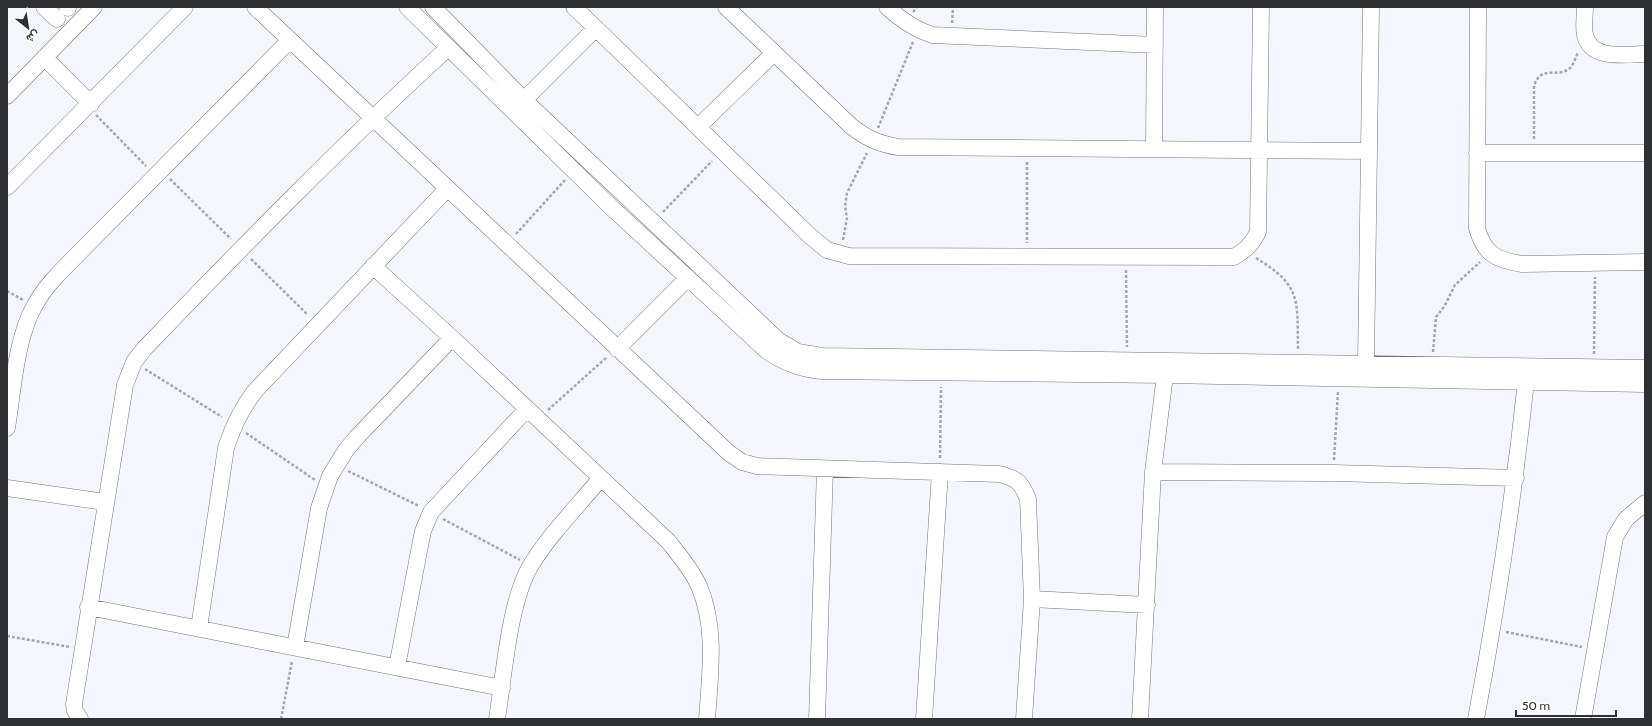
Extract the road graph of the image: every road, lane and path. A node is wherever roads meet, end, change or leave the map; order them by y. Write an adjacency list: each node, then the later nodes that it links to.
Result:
1 (44, 7): 15 (street)
2 (94, 7): 23 (street)
3 (185, 7): 26 (street)
4 (254, 7): 18 (street)
5 (407, 7): 20 (street)
6 (433, 7): 25 (street)
7 (574, 7): 16 (street)
8 (726, 7): 21 (street)
9 (887, 7): 19 (street)
10 (1155, 7): 19 (street)
11 (1260, 7): 32 (street)
12 (1371, 7): 33 (street)
13 (1478, 7): 34 (street)
14 (1585, 7): 17 (street)
15 (64, 11)
16 (596, 28): 25 (street); 28 (street)
17 (1585, 35): 22 (street); 35 (path)
18 (290, 40): 27 (street); 38 (street)
19 (1155, 45): 30 (street)
20 (448, 48): 27 (street); 37 (street)
21 (774, 53): 28 (street); 29 (street)
22 (1645, 54)
23 (45, 58): 24 (street); 26 (street)
24 (7, 96)
25 (524, 100): 41 (street)
26 (89, 105): 38 (path); 39 (street)
27 (372, 118): 40 (street); 76 (street)
28 (698, 127): 31 (street)
29 (1027, 148): 30 (street); 47 (path)
30 (1154, 149): 32 (street)
31 (722, 150): 43 (path); 47 (street)
32 (1259, 150): 33 (street); 45 (street)
33 (1369, 151): 56 (street)
34 (1477, 153): 35 (street); 46 (street)
35 (1534, 153): 36 (street)
36 (1645, 153)
37 (574, 171): 42 (street); 44 (path)
38 (157, 176): 66 (street)
39 (7, 187)
40 (447, 189): 44 (street); 51 (street)
41 (624, 194): 42 (street); 43 (street)
42 (612, 208): 52 (street)
43 (653, 222): 55 (street)
44 (506, 245): 54 (street)
45 (1244, 251): 48 (street); 57 (path)
46 (1491, 254): 49 (street); 60 (path)
47 (1027, 257): 48 (street)
48 (1125, 258): 55 (path)
49 (1595, 262): 50 (street); 58 (path)
50 (1645, 262)
51 (374, 266): 53 (street); 81 (street)
52 (688, 278): 54 (street); 61 (street)
53 (452, 338): 67 (street); 84 (street)
54 (617, 349): 67 (path); 69 (street)
55 (1127, 361): 57 (street)
56 (1366, 363): 57 (street); 60 (street)
57 (1299, 364)
58 (1594, 366): 59 (street); 60 (street)
59 (1645, 368)
60 (1442, 370): 63 (street); 64 (street)
61 (942, 372): 62 (street); 70 (path)
62 (1165, 375): 63 (street); 71 (street)
63 (1338, 379): 72 (path)
64 (1526, 382): 65 (street); 73 (street)
65 (1645, 384)
66 (10, 390): 68 (street)
67 (532, 414): 74 (street); 87 (street)
68 (7, 428)
69 (825, 469): 70 (street); 93 (street)
70 (940, 472): 78 (street); 94 (street)
71 (1153, 472): 72 (street); 79 (street)
72 (1334, 473): 73 (street)
73 (1516, 478): 82 (street)
74 (600, 479): 88 (street); 92 (street)
75 (7, 488): 76 (street)
76 (105, 502): 80 (street)
77 (1645, 503): 86 (street)
78 (1032, 599): 79 (street); 95 (street)
79 (1147, 605): 96 (street)
80 (88, 607): 81 (street); 85 (street)
81 (199, 628): 84 (street)
82 (1493, 630): 86 (path); 97 (street)
83 (7, 636): 85 (path)
84 (295, 647): 87 (street); 90 (path)
85 (82, 649): 89 (street)
86 (1594, 649): 98 (street)
87 (397, 667): 88 (street)
88 (502, 688): 91 (street)
89 (74, 716)
90 (281, 719)
91 (498, 719)
92 (707, 719)
93 (817, 719)
94 (924, 719)
95 (1024, 719)
96 (1140, 719)
97 (1476, 719)
98 (1583, 719)

